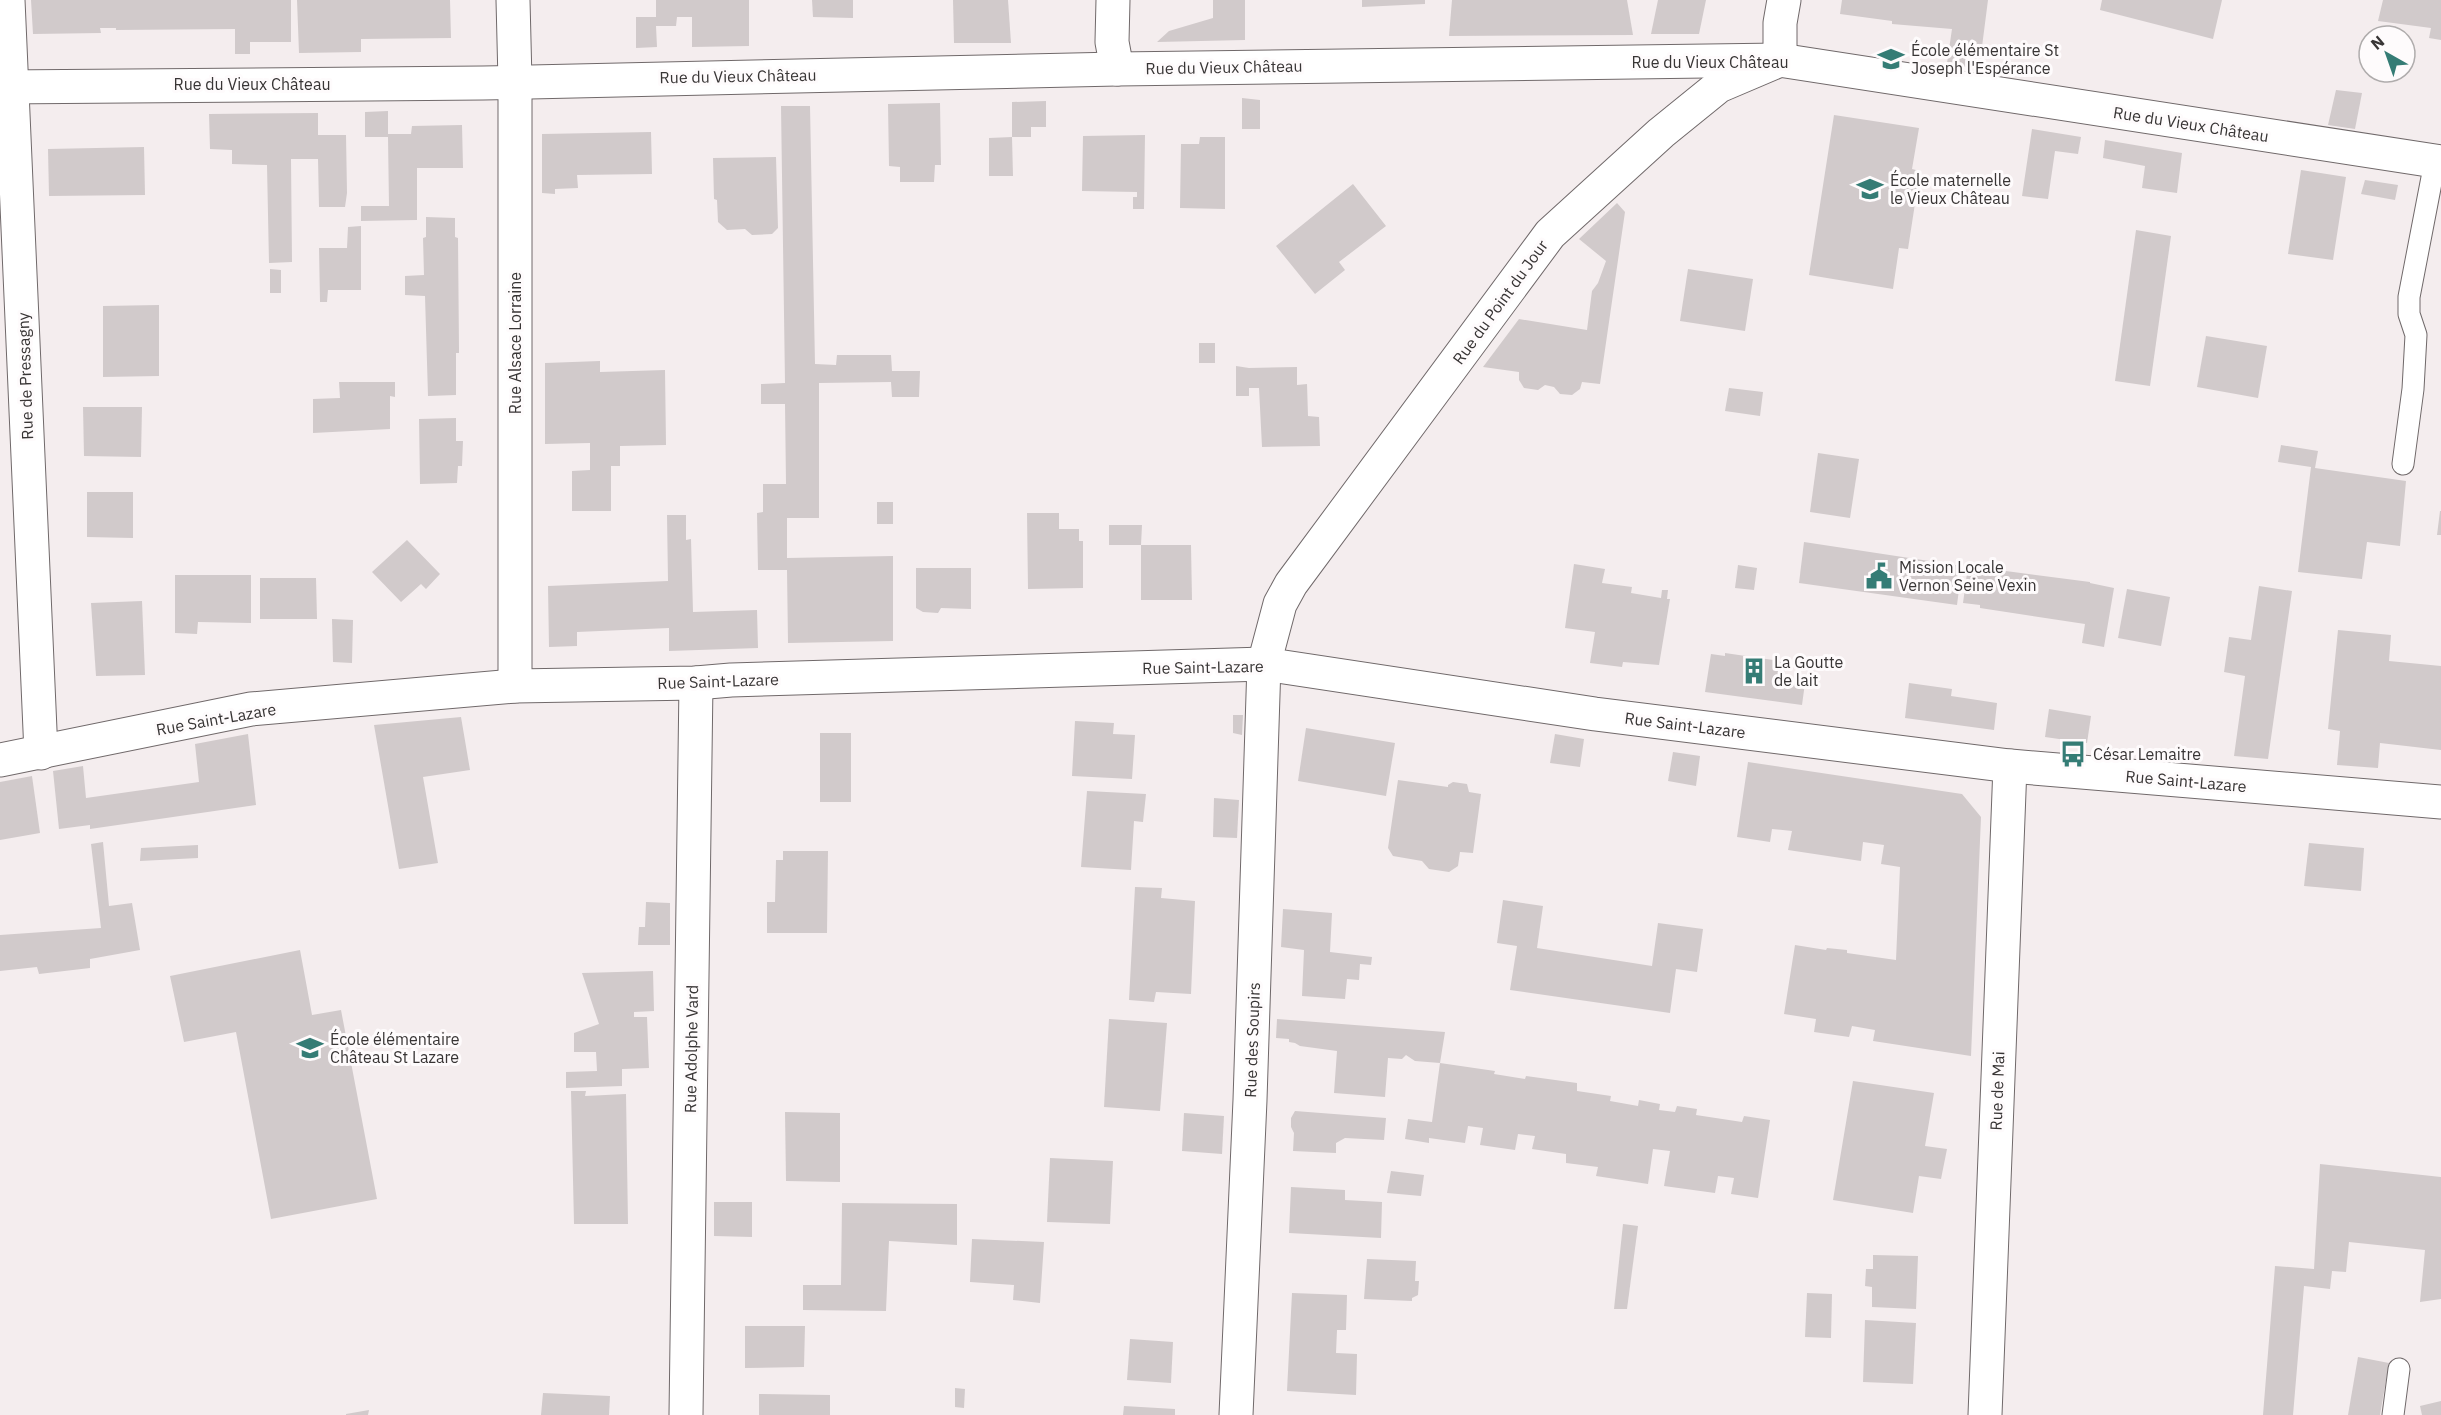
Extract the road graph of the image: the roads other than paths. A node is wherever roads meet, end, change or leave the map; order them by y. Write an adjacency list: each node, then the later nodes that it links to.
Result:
1 (8, 0): 8 (street, Rue de Pressagny)
2 (513, 0): 7 (street, Rue Alsace Lorraine)
3 (1113, 0): 6 (street)
4 (1784, 0): 5 (street)
5 (1780, 60): 6 (street, Rue du Vieux Château); 9 (street, Rue du Vieux Château); 11 (street, Rue du Point du Jour)
6 (1117, 69): 7 (street, Rue du Vieux Château)
7 (515, 81): 8 (street, Rue du Vieux Château); 13 (street, Rue Alsace Lorraine)
8 (6, 87): 14 (street, Rue de Pressagny)
9 (2438, 162): 10 (lane)
10 (2403, 464)
11 (1264, 664): 12 (street, Rue Saint-Lazare); 16 (street, Rue Saint-Lazare); 20 (street, Rue des Soupirs)
12 (696, 683): 13 (street, Rue Saint-Lazare); 19 (street, Rue Adolphe Vard)
13 (516, 686): 14 (street, Rue Saint-Lazare)
14 (41, 753): 15 (street, Rue Saint-Lazare)
15 (0, 760)
16 (2010, 766): 17 (street, Rue Saint-Lazare); 21 (street, Rue de Mai)
17 (2441, 802)
18 (2399, 1369): 22 (lane)
19 (686, 1415)
20 (1236, 1415)
21 (1985, 1415)
22 (2393, 1415)

